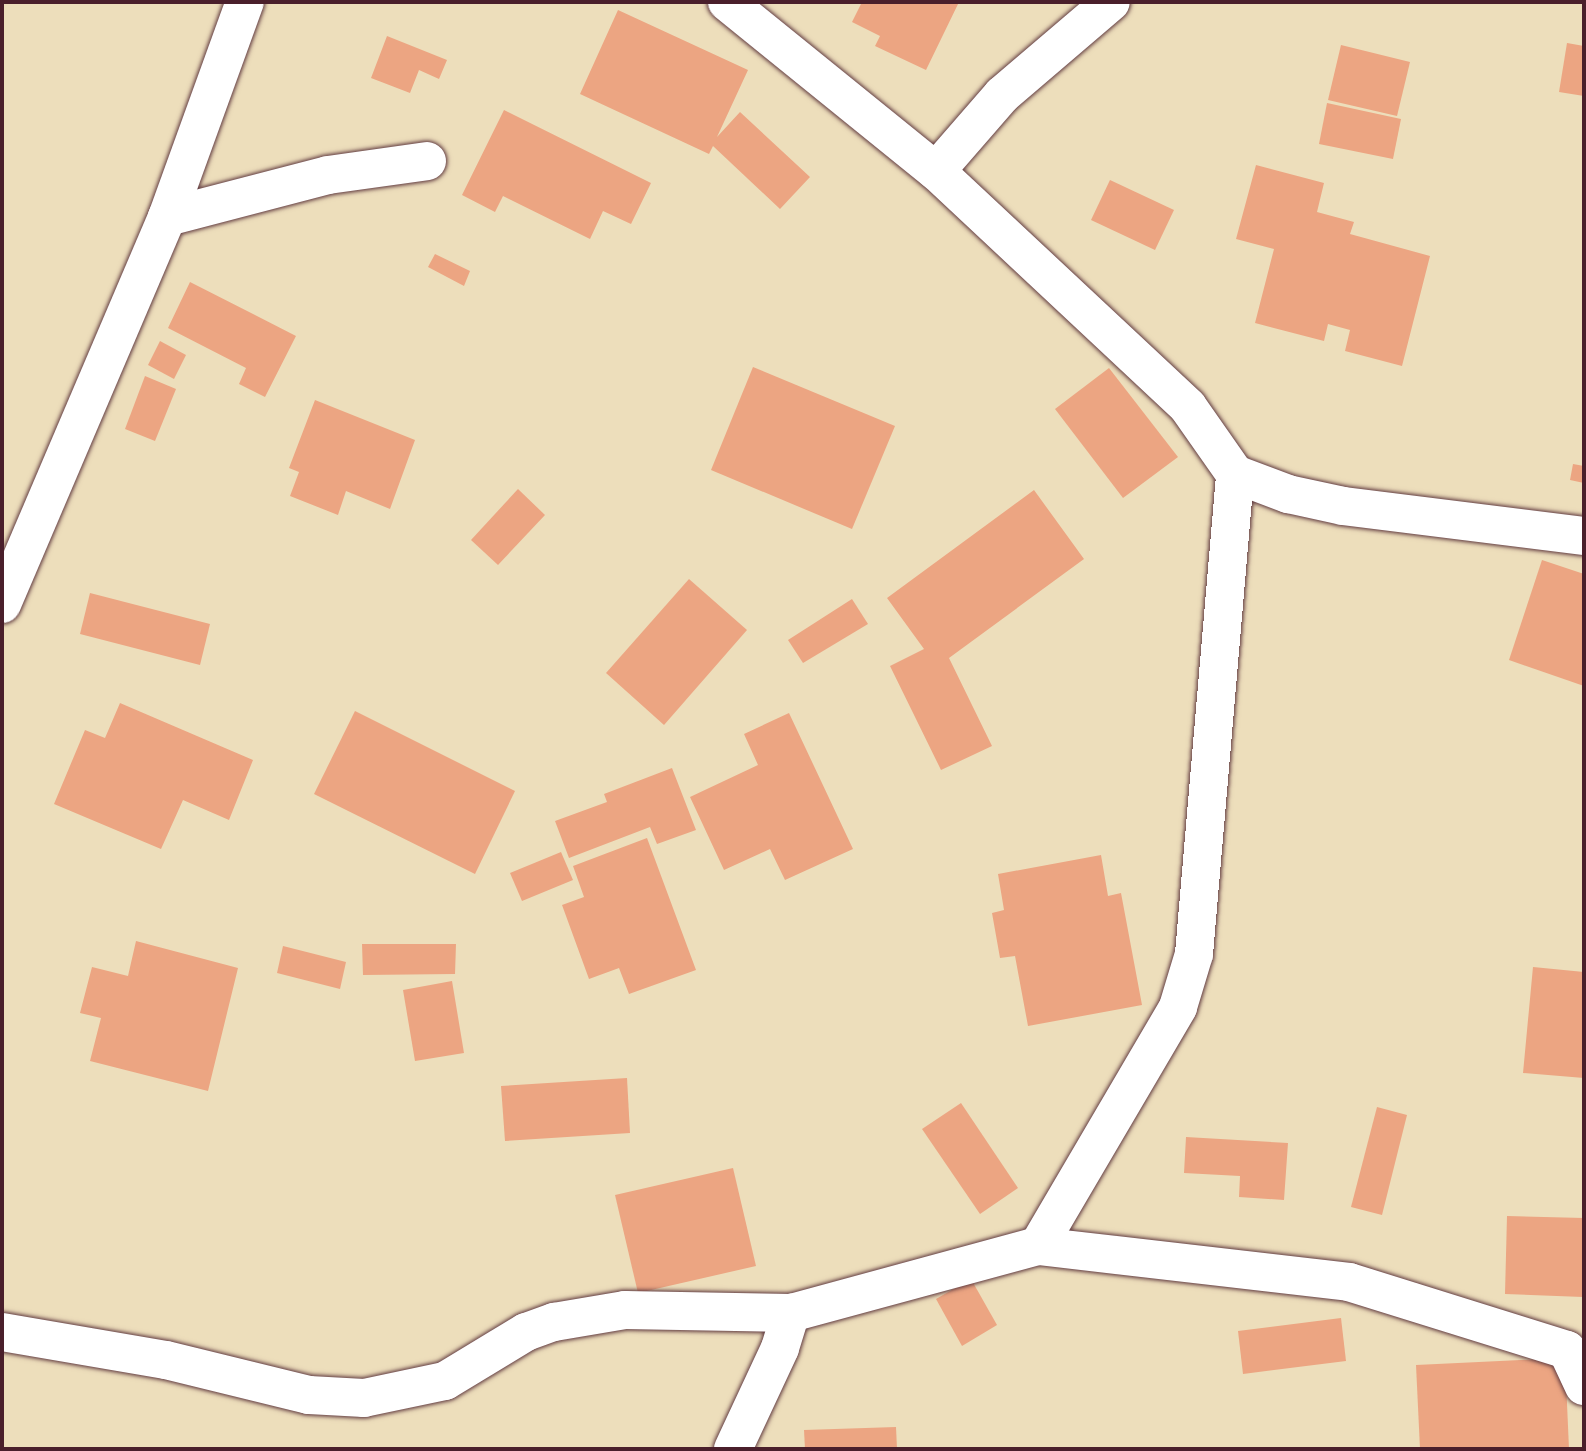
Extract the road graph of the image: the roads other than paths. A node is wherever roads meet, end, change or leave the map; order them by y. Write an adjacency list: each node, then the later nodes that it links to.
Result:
1 (245, 2): 6 (street)
2 (727, 2): 5 (street)
3 (1111, 2): 5 (street)
4 (427, 161): 6 (street)
5 (936, 171): 7 (street)
6 (167, 217): 9 (street)
7 (1235, 474): 8 (street); 10 (street)
8 (1584, 536)
9 (2, 604)
10 (1038, 1247): 11 (street); 13 (street)
11 (791, 1313): 12 (street); 14 (street)
12 (2, 1332)
13 (1584, 1386)
14 (733, 1449)

